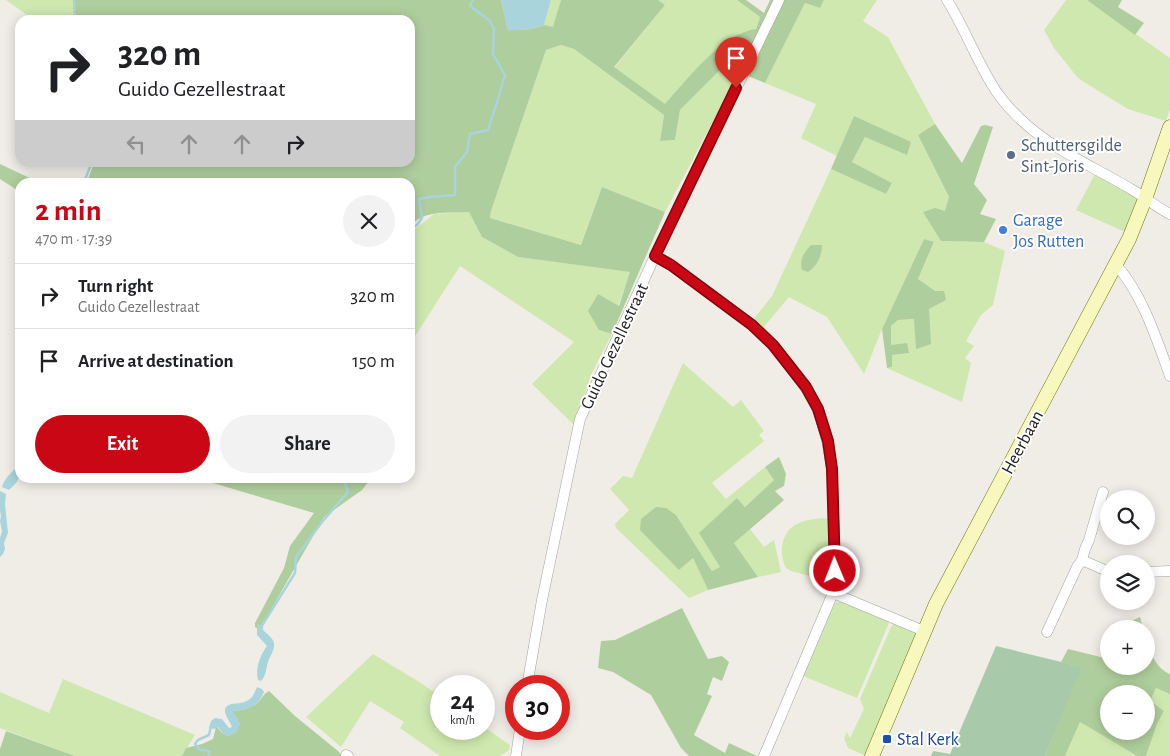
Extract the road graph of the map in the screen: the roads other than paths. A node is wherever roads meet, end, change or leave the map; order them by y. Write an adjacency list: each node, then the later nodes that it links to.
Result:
1 (779, 0): 6 (street, Guido Gezellestraat)
2 (947, 0): 4 (street)
3 (1170, 127): 4 (street, Heerbaan)
4 (1145, 198): 5 (street); 7 (street, Heerbaan)
5 (1170, 214)
6 (655, 256): 14 (street); 17 (street, Guido Gezellestraat)
7 (1116, 265): 8 (street); 15 (street, Heerbaan)
8 (1170, 376)
9 (1100, 502): 10 (street)
10 (1082, 560): 11 (street); 16 (street)
11 (1100, 568)
12 (1170, 571): 13 (street)
13 (1155, 572)
14 (834, 593): 15 (street); 20 (street)
15 (924, 631): 21 (street, Heerbaan)
16 (1047, 632)
17 (529, 675)
18 (518, 740): 19 (street)
19 (516, 756)
20 (764, 756)
21 (872, 756)

